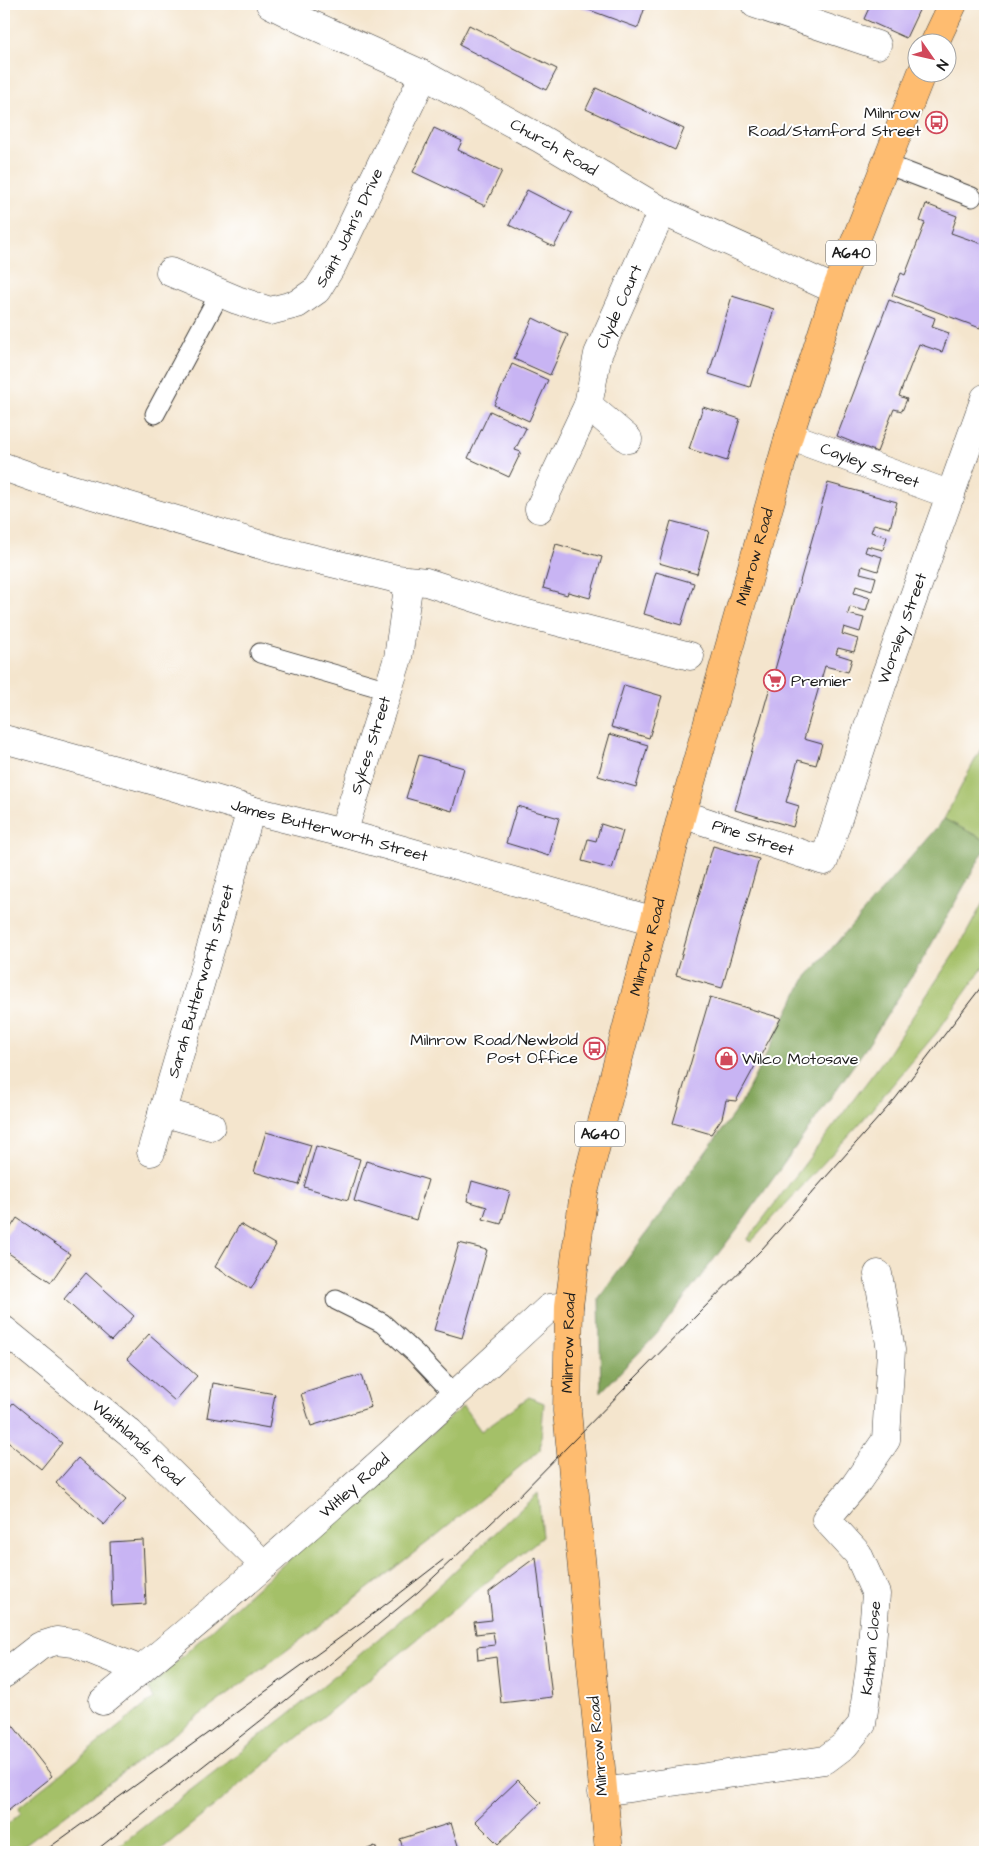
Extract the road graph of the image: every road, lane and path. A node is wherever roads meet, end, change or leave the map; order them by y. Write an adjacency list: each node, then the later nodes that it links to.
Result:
1 (270, 4): 5 (street, Church Road)
2 (755, 4): 4 (street)
3 (953, 4): 6 (main road)
4 (802, 11): 7 (street)
5 (308, 13): 8 (street, Church Road)
6 (940, 32)
7 (876, 45)
8 (424, 75): 12 (street, Church Road); 15 (street, Saint John's Drive)
9 (918, 82): 10 (main road, Milnrow Road / A640)
10 (886, 164): 11 (lane); 14 (main road, Milnrow Road / A640)
11 (972, 198)
12 (662, 211): 14 (street, Church Road); 17 (street, Clyde Court)
13 (170, 272): 15 (street, Saint John's Drive)
14 (836, 290): 19 (main road, Milnrow Road / A640)
15 (220, 293): 18 (lane)
16 (985, 398): 22 (street, Worsley Street)
17 (588, 405): 20 (street); 23 (street, Clyde Court)
18 (155, 414)
19 (789, 436): 22 (street, Cayley Street); 30 (main road, Milnrow Road / A640)
20 (628, 440)
21 (4, 467): 24 (street)
22 (951, 495): 32 (street, Worsley Street)
23 (539, 509)
24 (409, 580): 26 (street); 27 (street, Sykes Street)
25 (260, 653): 27 (lane)
26 (690, 656)
27 (388, 690): 31 (street, Sykes Street)
28 (4, 739): 29 (street, James Butterworth Street)
29 (252, 810): 31 (street, James Butterworth Street); 34 (street, Sarah Butterworth Street)
30 (682, 814): 32 (street, Pine Street); 33 (main road, Milnrow Road / A640)
31 (343, 833): 33 (street, James Butterworth Street)
32 (824, 861)
33 (655, 921): 39 (main road, Milnrow Road / A640)
34 (162, 1112): 35 (street); 36 (street, Sarah Butterworth Street)
35 (211, 1126)
36 (151, 1152)
37 (878, 1274): 46 (street, Kathan Close)
38 (336, 1300): 41 (lane)
39 (569, 1306): 41 (street, Witley Road); 46 (main road, Milnrow Road / A640)
40 (4, 1330): 42 (street, Waithlands Road)
41 (456, 1396): 42 (street, Witley Road)
42 (264, 1565): 43 (street, Witley Road)
43 (141, 1670): 44 (street); 45 (street, Witley Road)
44 (4, 1674)
45 (103, 1701)
46 (602, 1792): 47 (main road, Milnrow Road / A640)
47 (609, 1852)

